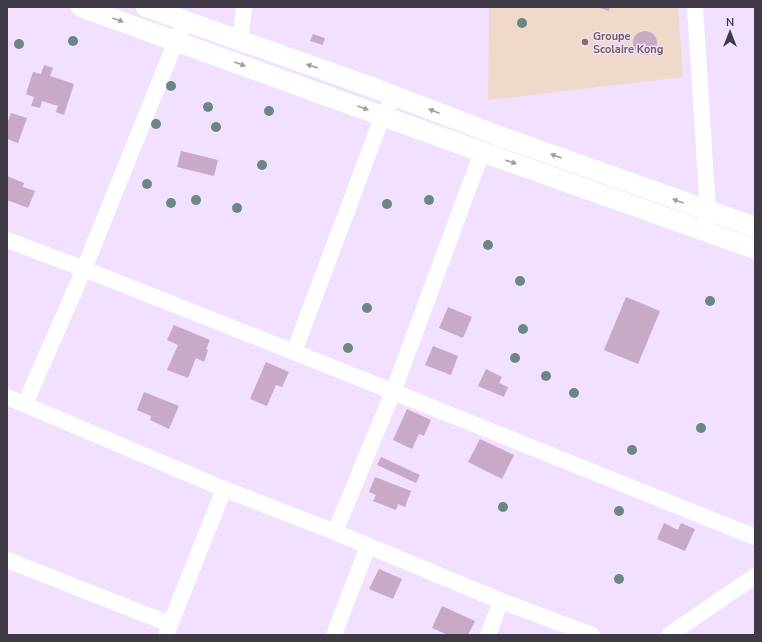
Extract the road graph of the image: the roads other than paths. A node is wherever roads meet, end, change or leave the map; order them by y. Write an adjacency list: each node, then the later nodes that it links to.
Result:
1 (81, 7): 6 (main road, one-way to 6)
2 (146, 7): 5 (main road)
3 (244, 7): 7 (street)
4 (695, 7): 11 (street)
5 (184, 21): 6 (street); 7 (main road)
6 (176, 41): 9 (main road, one-way to 9); 15 (street)
7 (240, 41): 8 (main road, one-way to 7)
8 (395, 96): 9 (street); 11 (main road, one-way to 8)
9 (383, 116): 10 (main road); 16 (street)
10 (482, 152): 11 (main road, one-way to 11); 17 (street)
11 (706, 221): 12 (main road); 14 (main road)
12 (755, 227)
13 (7, 240): 15 (street)
14 (755, 249)
15 (84, 269): 16 (street); 19 (street)
16 (294, 352): 17 (street)
17 (392, 392): 21 (street); 22 (street)
18 (7, 397): 19 (street)
19 (25, 404): 20 (street)
20 (224, 489): 21 (street); 27 (street)
21 (335, 532): 23 (street)
22 (755, 537)
23 (368, 546): 26 (street); 28 (street)
24 (7, 560): 27 (street)
25 (755, 576): 31 (street)
26 (501, 601): 29 (street); 30 (street)
27 (168, 630)
28 (334, 635)
29 (488, 635)
30 (592, 635)
31 (669, 635)

